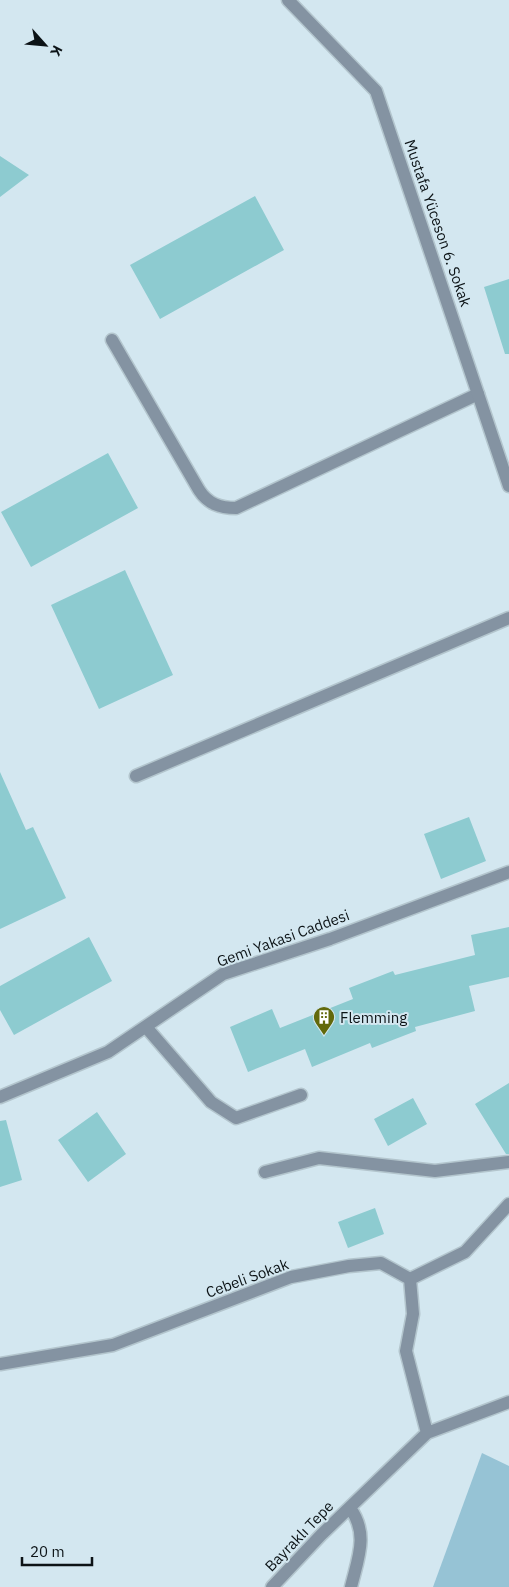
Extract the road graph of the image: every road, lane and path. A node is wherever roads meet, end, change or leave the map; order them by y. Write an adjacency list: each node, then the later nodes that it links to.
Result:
1 (288, 0): 3 (street, Mustafa Yüceson 6. Sokak)
2 (112, 340): 3 (street)
3 (478, 394): 4 (street, Mustafa Yüceson 6. Sokak)
4 (509, 486)
5 (509, 618): 6 (street)
6 (136, 776)
7 (509, 872): 8 (street, Gemi Yakasi Caddesi)
8 (146, 1027): 9 (street); 10 (street, Gemi Yakasi Caddesi)
9 (301, 1095)
10 (0, 1097)
11 (509, 1162): 12 (street)
12 (265, 1172)
13 (509, 1204): 14 (street)
14 (410, 1279): 15 (street, Cebeli Sokak); 17 (street)
15 (0, 1364)
16 (509, 1402): 17 (street)
17 (426, 1433): 18 (street, Bayraklı Tepe)
18 (350, 1508): 19 (street, Bayraklı Tepe); 20 (street)
19 (272, 1587)
20 (351, 1587)

